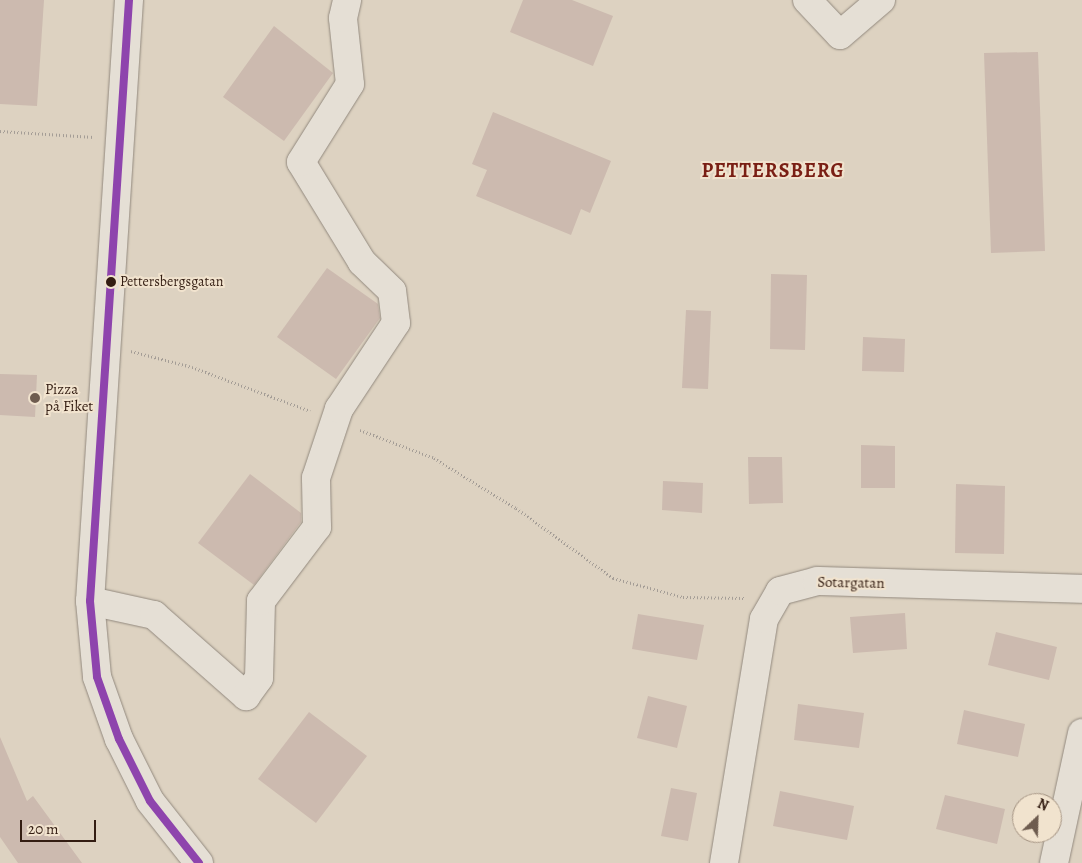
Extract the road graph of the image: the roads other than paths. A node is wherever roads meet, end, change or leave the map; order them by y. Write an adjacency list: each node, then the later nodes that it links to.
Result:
1 (129, 0): 6 (street)
2 (347, 0): 6 (street)
3 (806, 0): 4 (street)
4 (881, 0)
5 (1082, 589): 9 (street, Sotargatan)
6 (90, 601): 8 (street)
7 (1082, 733): 10 (street)
8 (199, 863)
9 (724, 863)
10 (1054, 863)

